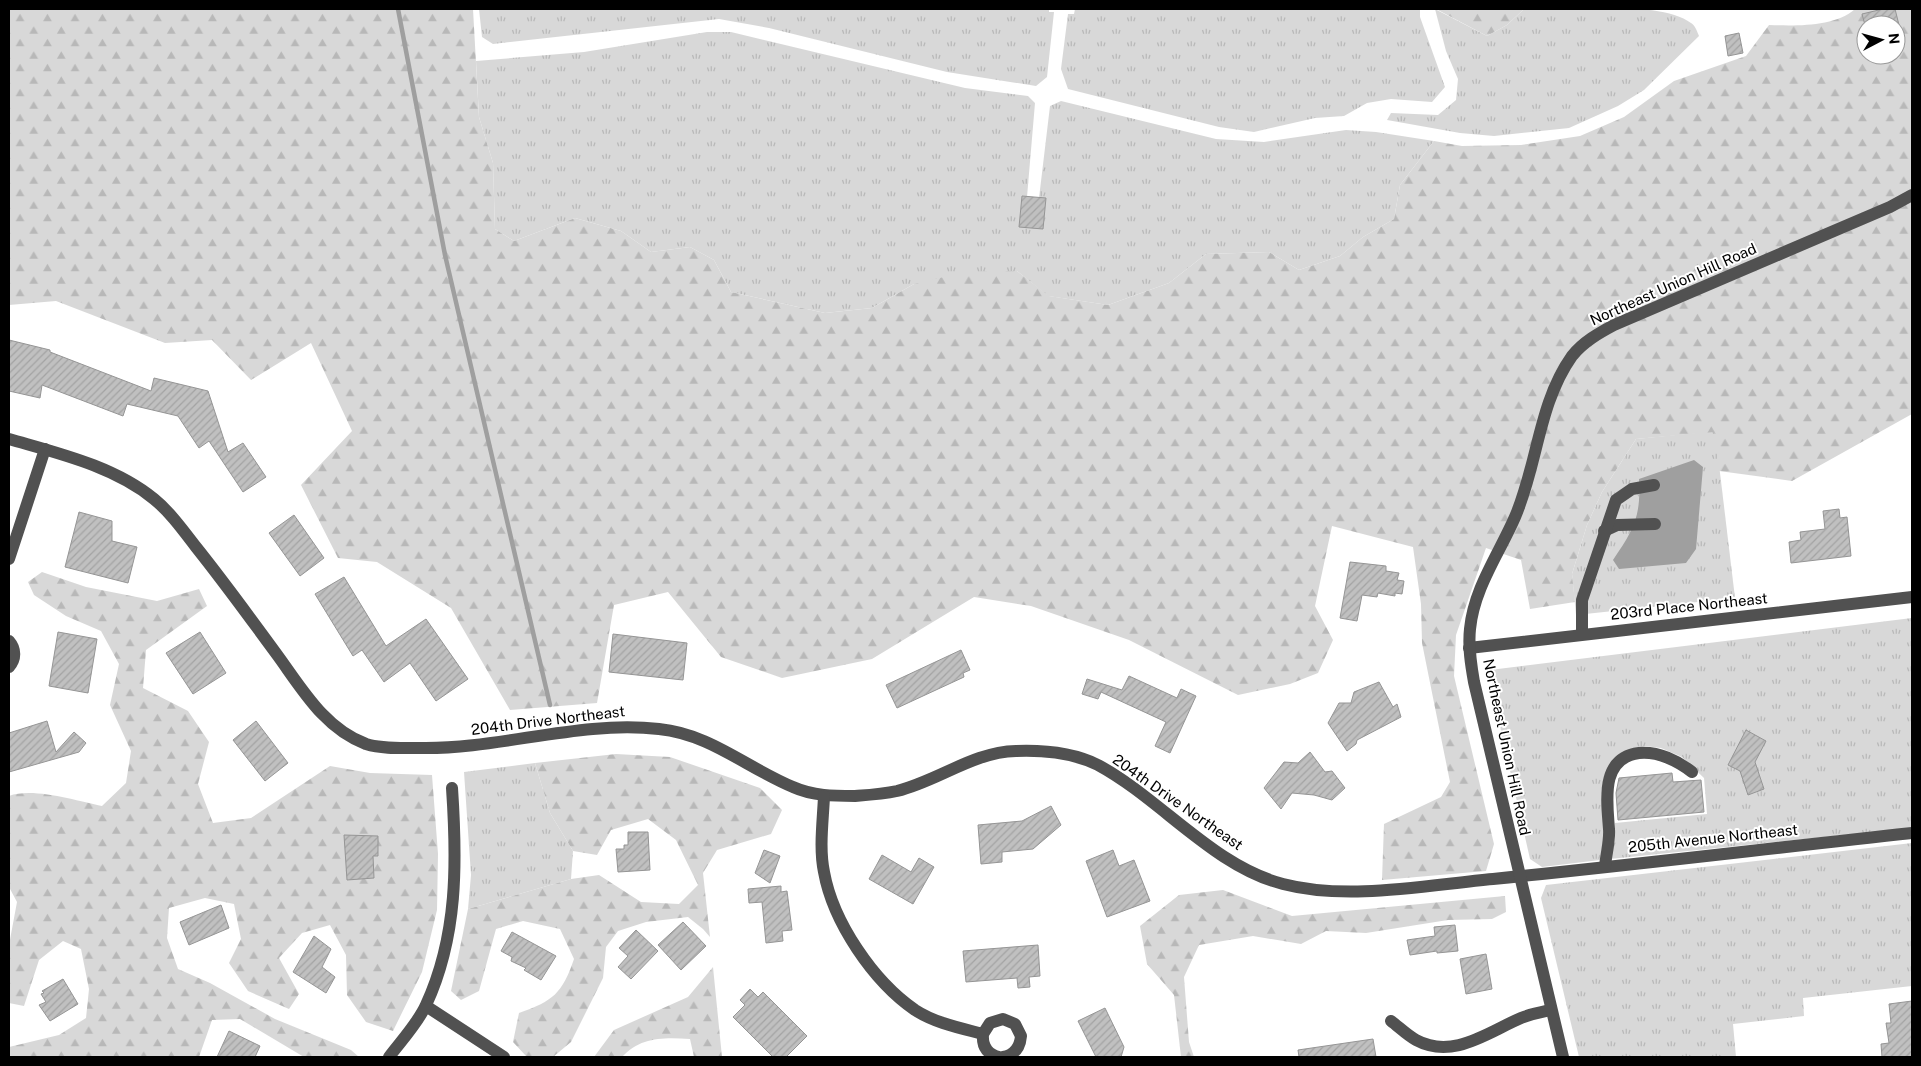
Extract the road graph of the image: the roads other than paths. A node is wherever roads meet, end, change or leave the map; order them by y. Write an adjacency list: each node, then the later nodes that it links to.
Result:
1 (1912, 195): 11 (street, Northeast Union Hill Road)
2 (9, 439): 3 (street, 204th Drive Northeast)
3 (45, 450): 7 (street); 15 (street, 204th Drive Northeast)
4 (1654, 485): 6 (street)
5 (1655, 524): 6 (street)
6 (1604, 531): 9 (street)
7 (9, 559)
8 (1912, 597): 9 (street, 203rd Place Northeast)
9 (1582, 634): 11 (street, 203rd Place Northeast)
10 (9, 641): 12 (street)
11 (1469, 648): 18 (street, Northeast Union Hill Road)
12 (9, 667)
13 (1692, 772): 17 (street)
14 (452, 788): 19 (street)
15 (824, 796): 18 (street, 204th Drive Northeast); 22 (street)
16 (1912, 833): 17 (street, 205th Avenue Northeast)
17 (1605, 867): 18 (street, 205th Avenue Northeast)
18 (1518, 876): 20 (street, Northeast Union Hill Road)
19 (426, 1006): 23 (street); 24 (street)
20 (1551, 1010): 21 (street); 26 (street, Northeast Union Hill Road)
21 (1391, 1021)
22 (983, 1034): 25 (street); 25 (street)
23 (389, 1057)
24 (504, 1057)
25 (1001, 1057)
26 (1563, 1057)

